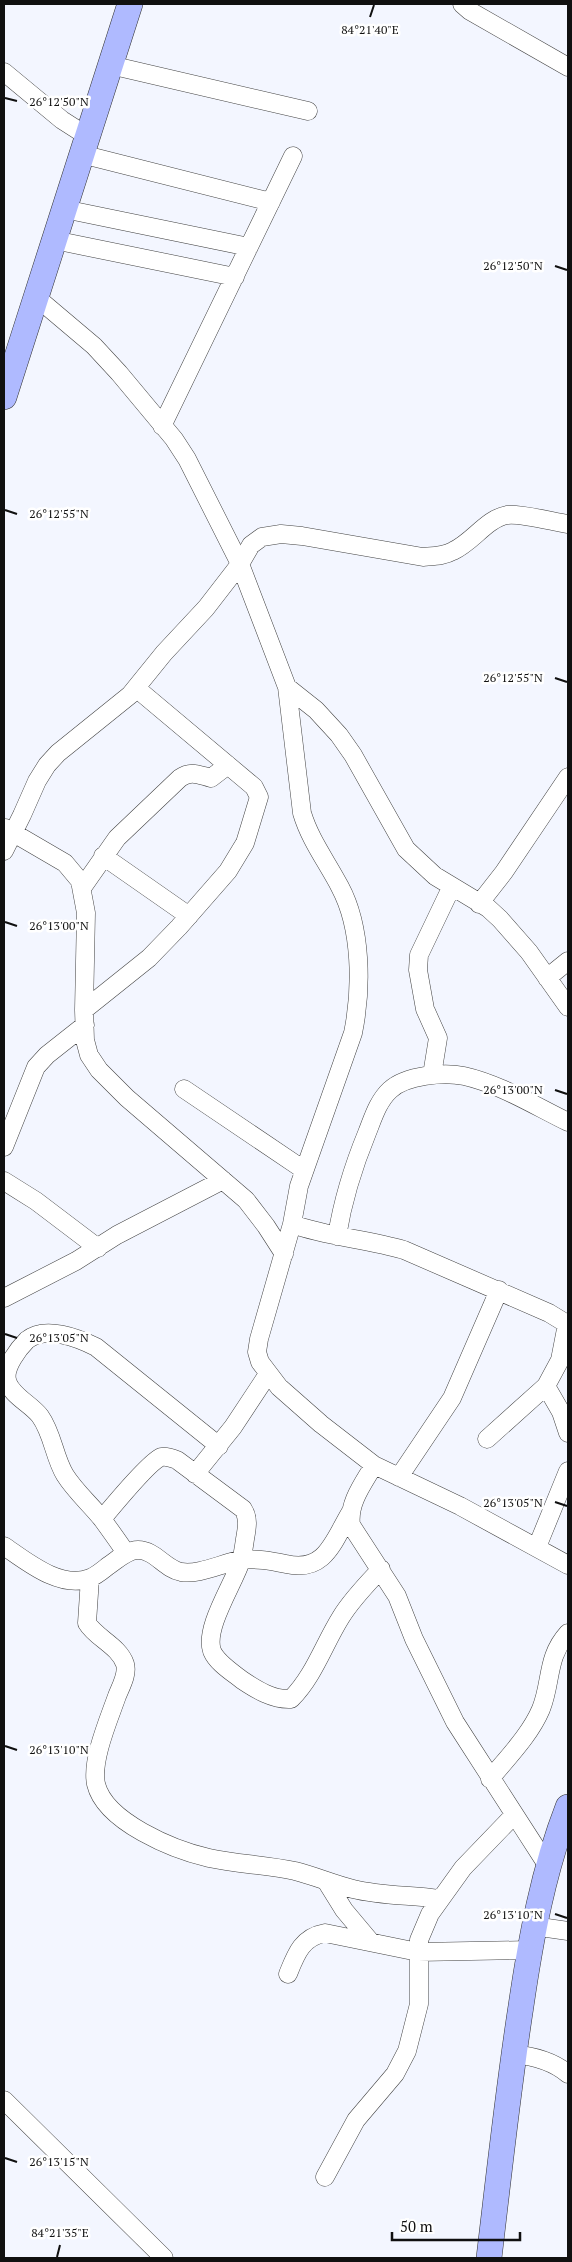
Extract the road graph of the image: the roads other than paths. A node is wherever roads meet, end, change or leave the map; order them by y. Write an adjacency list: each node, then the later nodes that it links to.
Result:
1 (130, 4): 3 (main road)
2 (462, 4): 4 (street)
3 (110, 65): 6 (street); 7 (main road)
4 (568, 67)
5 (4, 72): 7 (street)
6 (308, 111)
7 (84, 145): 9 (street); 10 (main road)
8 (293, 156): 9 (street)
9 (271, 202): 12 (street)
10 (64, 209): 11 (main road); 12 (street)
11 (54, 240): 13 (street); 14 (main road)
12 (249, 247): 13 (street)
13 (234, 277): 16 (street)
14 (36, 297): 15 (main road); 16 (street)
15 (4, 397)
16 (162, 426): 18 (street)
17 (568, 524): 18 (street)
18 (240, 564): 19 (street); 20 (street)
19 (287, 687): 27 (street); 38 (street)
20 (136, 688): 21 (street); 23 (street)
21 (228, 765): 25 (street); 29 (street)
22 (568, 777): 28 (street)
23 (9, 830): 24 (street); 26 (street)
24 (4, 851)
25 (102, 856): 26 (street); 29 (street)
26 (82, 888): 33 (street)
27 (452, 888): 28 (street); 34 (street)
28 (479, 904): 31 (street)
29 (189, 916): 33 (street)
30 (568, 961): 31 (street)
31 (547, 978): 32 (street)
32 (568, 1008)
33 (84, 1018): 37 (street); 39 (street)
34 (432, 1075): 36 (street); 42 (street)
35 (184, 1089): 38 (street)
36 (568, 1122)
37 (4, 1147)
38 (304, 1170): 41 (street)
39 (223, 1180): 43 (street); 44 (street)
40 (4, 1181): 43 (street)
41 (292, 1224): 42 (street); 44 (street)
42 (337, 1236): 45 (street)
43 (98, 1248): 46 (street)
44 (284, 1254): 48 (street)
45 (499, 1290): 47 (street); 56 (street)
46 (4, 1298)
47 (567, 1320): 49 (street)
48 (268, 1374): 52 (street); 53 (street)
49 (546, 1386): 50 (street); 51 (street)
50 (568, 1433)
51 (486, 1439)
52 (218, 1446): 55 (street); 58 (street)
53 (374, 1465): 56 (street); 57 (street)
54 (568, 1471): 60 (street)
55 (195, 1474): 58 (street); 62 (street)
56 (399, 1477): 60 (street)
57 (350, 1513): 62 (street); 64 (street)
58 (102, 1519): 61 (street)
59 (4, 1546): 65 (street)
60 (537, 1547): 63 (street)
61 (126, 1553): 62 (street); 65 (street)
62 (241, 1560): 64 (street)
63 (568, 1565)
64 (381, 1569): 67 (street)
65 (90, 1578): 71 (street)
66 (568, 1633): 67 (street)
67 (490, 1779): 69 (street)
68 (568, 1807): 70 (main road)
69 (514, 1814): 70 (street); 72 (street)
70 (549, 1868): 74 (main road)
71 (326, 1881): 72 (street); 75 (street)
72 (440, 1899): 76 (street)
73 (568, 1931): 74 (street)
74 (531, 1938): 76 (street); 78 (main road)
75 (370, 1941): 76 (street); 77 (street)
76 (418, 1952): 81 (street)
77 (288, 1974)
78 (514, 2054): 79 (street); 83 (main road)
79 (568, 2074)
80 (4, 2100): 82 (street)
81 (325, 2177)
82 (164, 2258)
83 (489, 2258)

